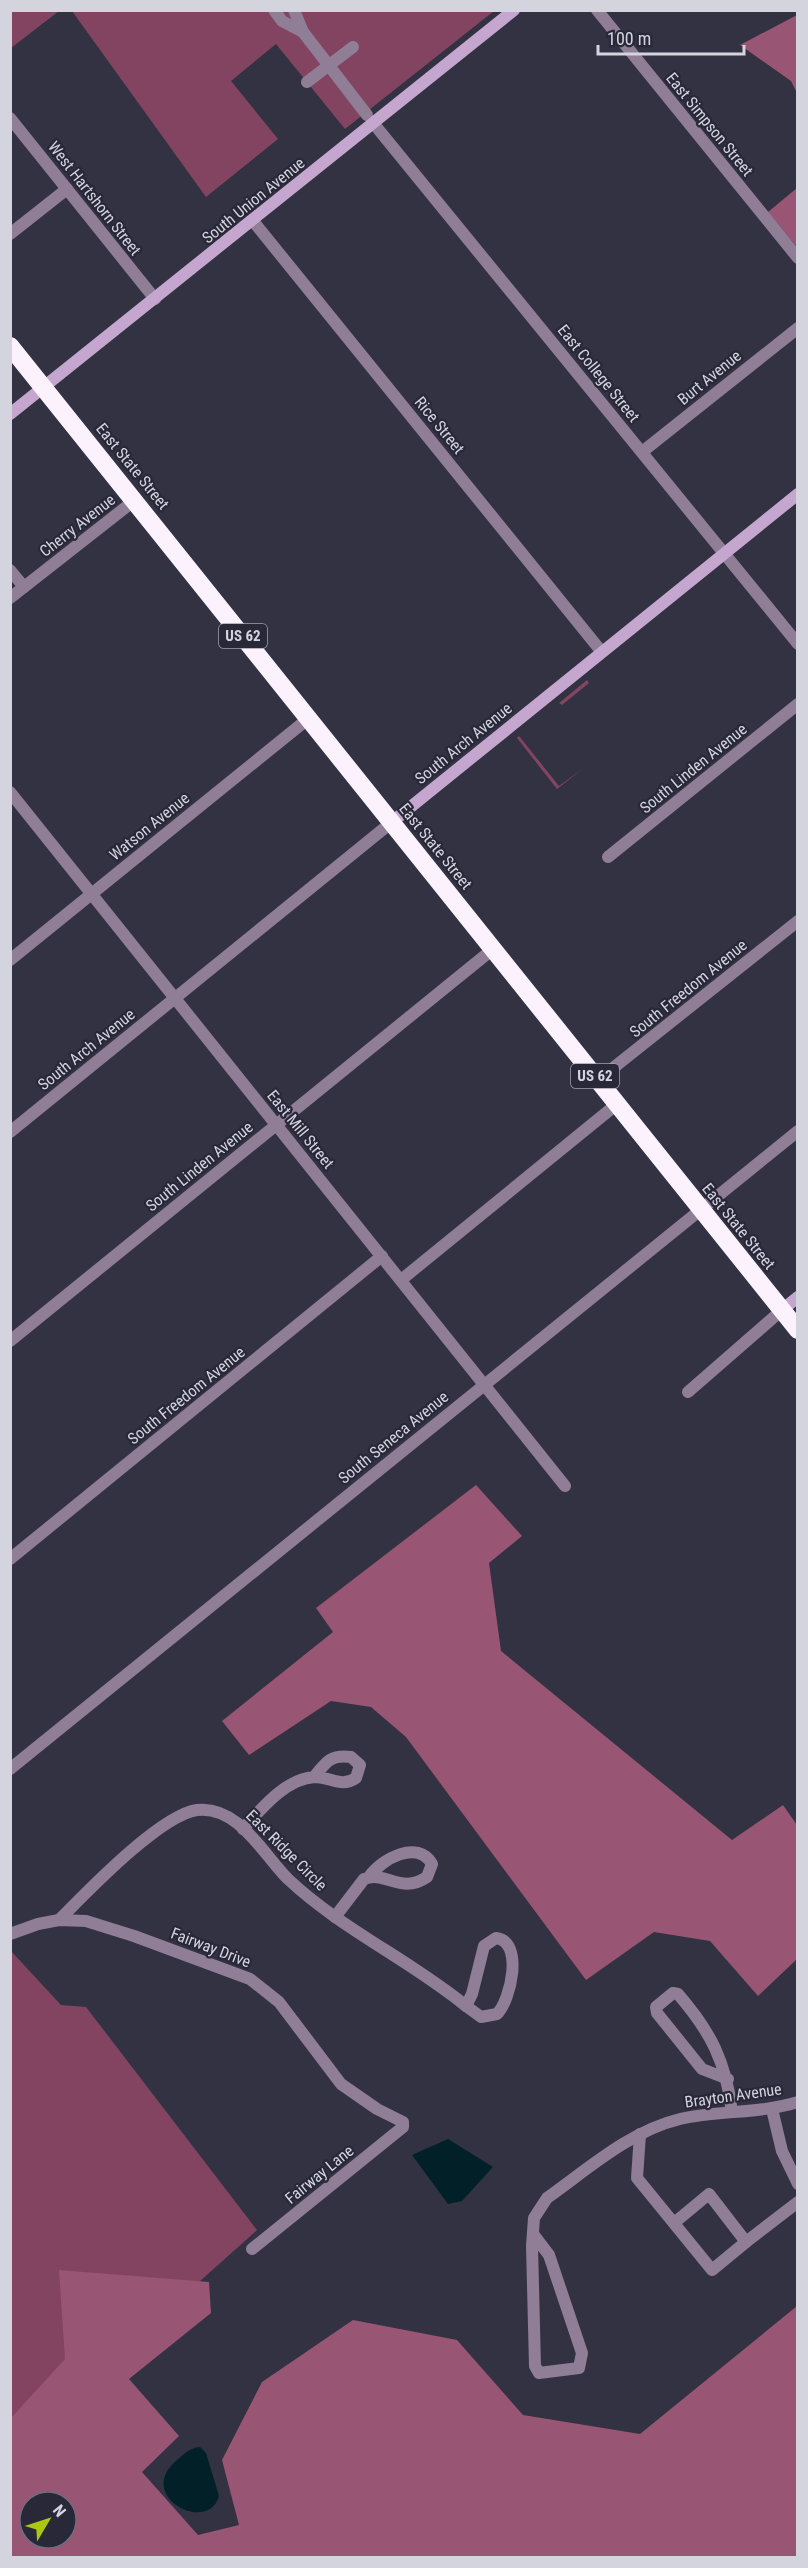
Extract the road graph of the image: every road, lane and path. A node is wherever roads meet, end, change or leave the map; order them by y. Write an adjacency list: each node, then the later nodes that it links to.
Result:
1 (274, 10): 5 (street)
2 (294, 10): 5 (street)
3 (514, 10): 10 (main road, South Union Avenue)
4 (597, 10): 14 (street, East Simpson Street)
5 (303, 32): 7 (street, East College Street)
6 (353, 47): 7 (street)
7 (329, 66): 8 (street); 10 (street, East College Street)
8 (307, 82)
9 (10, 117): 11 (street, West Hartshorn Street)
10 (370, 119): 12 (main road, South Union Avenue); 20 (street, East College Street)
11 (67, 189): 13 (street); 15 (street, West Hartshorn Street)
12 (253, 220): 15 (main road, South Union Avenue); 28 (street, Rice Street)
13 (10, 234)
14 (798, 258)
15 (155, 299): 18 (main road, South Union Avenue)
16 (798, 328): 20 (street, Burt Avenue)
17 (10, 346): 18 (highway, US 62)
18 (44, 387): 19 (main road, South Union Avenue); 22 (highway, East State Street / US 62)
19 (10, 414)
20 (642, 452): 23 (street, East College Street)
21 (798, 494): 23 (main road, South Arch Avenue)
22 (135, 500): 25 (street, Cherry Avenue); 30 (highway, East State Street / US 62)
23 (724, 553): 27 (street, East College Street); 28 (main road, South Arch Avenue)
24 (10, 570): 25 (street)
25 (24, 587): 26 (street, Cherry Avenue)
26 (10, 598)
27 (798, 644)
28 (600, 651): 32 (main road, South Arch Avenue)
29 (798, 704): 33 (street, South Linden Avenue)
30 (309, 718): 32 (highway, East State Street / US 62); 34 (street, Watson Avenue)
31 (10, 792): 34 (street, East Mill Street)
32 (392, 822): 36 (highway, East State Street / US 62); 38 (street, South Arch Avenue)
33 (608, 857)
34 (92, 894): 37 (street, Watson Avenue); 38 (street, East Mill Street)
35 (798, 921): 39 (street, South Freedom Avenue)
36 (493, 948): 39 (highway, East State Street / US 62); 41 (street, South Linden Avenue)
37 (10, 960)
38 (174, 999): 41 (street, East Mill Street); 43 (street, South Arch Avenue)
39 (598, 1080): 40 (highway, East State Street / US 62)
40 (617, 1104): 44 (highway, East State Street / US 62); 46 (street)
41 (276, 1125): 45 (street, East Mill Street); 50 (street, South Linden Avenue)
42 (798, 1131): 44 (street, South Seneca Avenue)
43 (10, 1132)
44 (700, 1208): 48 (highway, East State Street / US 62); 51 (street, South Seneca Avenue)
45 (382, 1256): 46 (street, East Mill Street); 54 (street, South Freedom Avenue)
46 (401, 1280): 51 (street, East Mill Street)
47 (798, 1297): 48 (main road)
48 (782, 1310): 49 (highway, East State Street / US 62); 52 (street)
49 (798, 1330)
50 (10, 1341)
51 (484, 1384): 53 (street, East Mill Street); 55 (street, South Seneca Avenue)
52 (688, 1392)
53 (565, 1486)
54 (10, 1559)
55 (10, 1769)
56 (314, 1777): 57 (street)
57 (243, 1829): 59 (street, East Ridge Circle); 60 (street, East Ridge Circle)
58 (369, 1876): 59 (street)
59 (335, 1917): 62 (street, East Ridge Circle)
60 (59, 1920): 61 (street); 67 (street, Fairway Drive)
61 (10, 1934)
62 (466, 2006): 62 (street, East Ridge Circle)
63 (728, 2079): 63 (street); 66 (street)
64 (798, 2102): 65 (street, Brayton Avenue)
65 (772, 2109): 66 (street, Brayton Avenue); 69 (street)
66 (732, 2112): 68 (street, Brayton Avenue)
67 (404, 2124): 74 (street, Fairway Lane)
68 (640, 2134): 71 (street); 72 (street, Brayton Avenue)
69 (798, 2184)
70 (798, 2202): 73 (street)
71 (674, 2223): 73 (street); 73 (street)
72 (533, 2234): 72 (street, Brayton Avenue)
73 (746, 2242)
74 (252, 2249)

